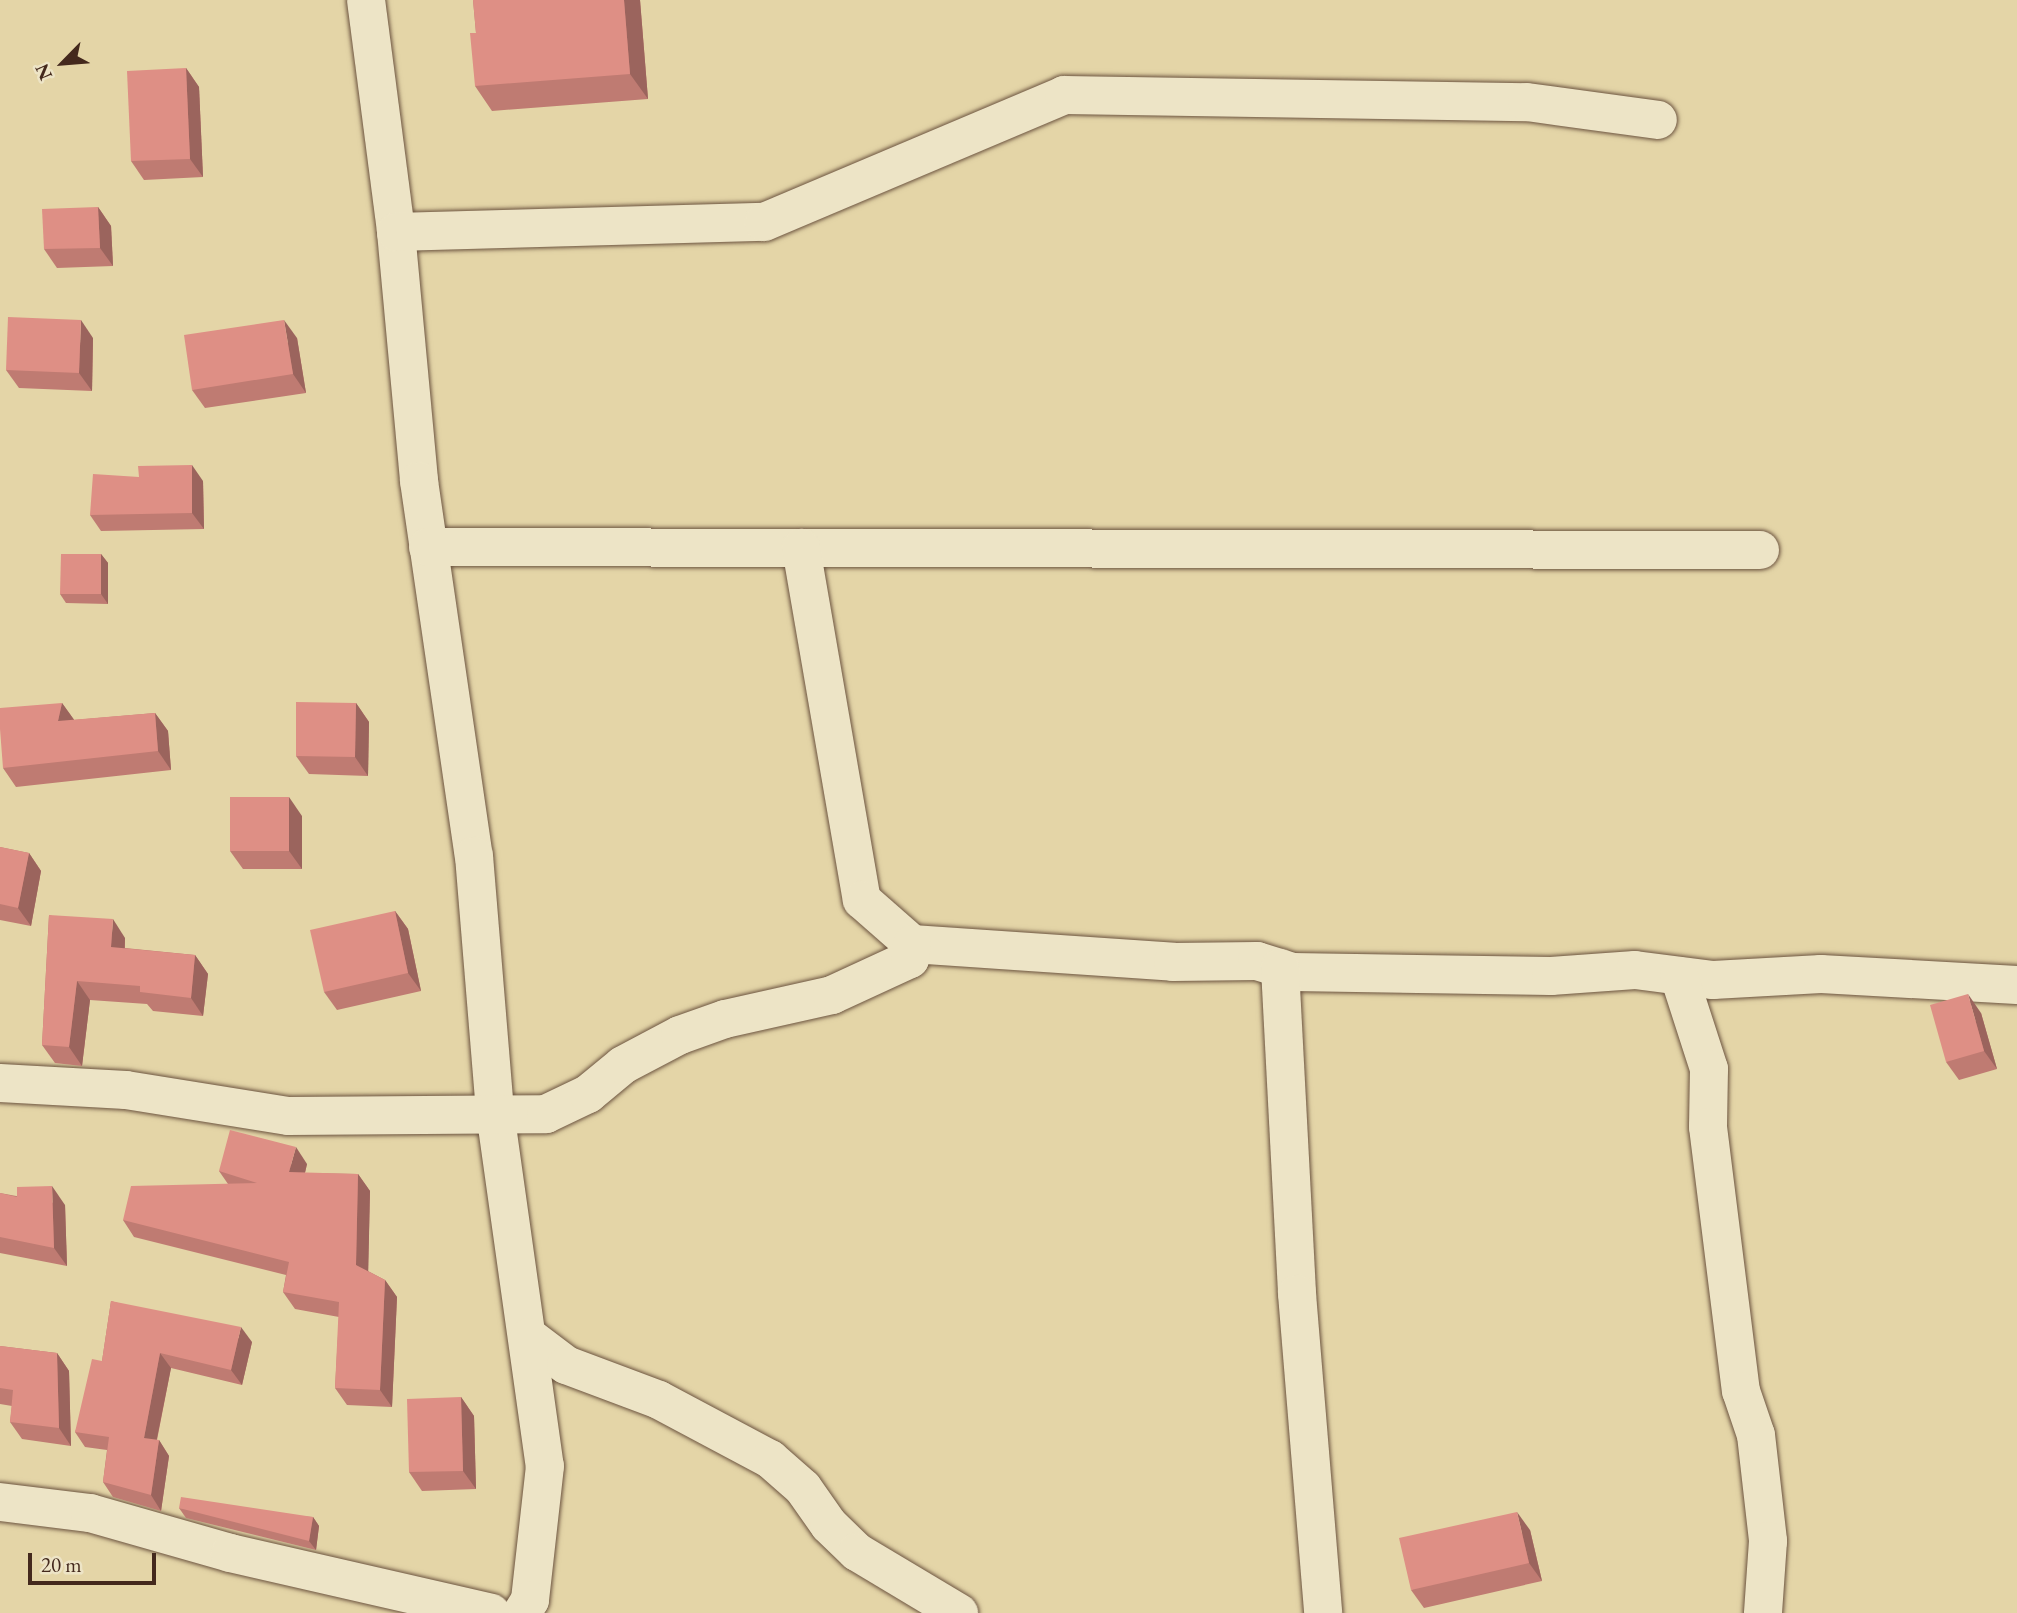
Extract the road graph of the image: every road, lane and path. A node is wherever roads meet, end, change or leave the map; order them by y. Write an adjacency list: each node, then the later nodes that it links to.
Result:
1 (366, 0): 3 (street)
2 (1658, 120): 3 (street)
3 (396, 232): 4 (street)
4 (428, 547): 5 (street); 12 (street)
5 (801, 548): 6 (street); 7 (street)
6 (1760, 551)
7 (912, 944): 8 (street); 12 (street)
8 (1280, 968): 9 (street); 18 (street)
9 (1679, 976): 10 (street); 19 (street)
10 (2017, 985)
11 (0, 1083): 12 (street)
12 (495, 1112): 13 (street)
13 (529, 1337): 16 (street); 17 (street)
14 (0, 1502): 15 (street)
15 (491, 1613)
16 (522, 1613)
17 (959, 1613)
18 (1323, 1613)
19 (1763, 1613)

